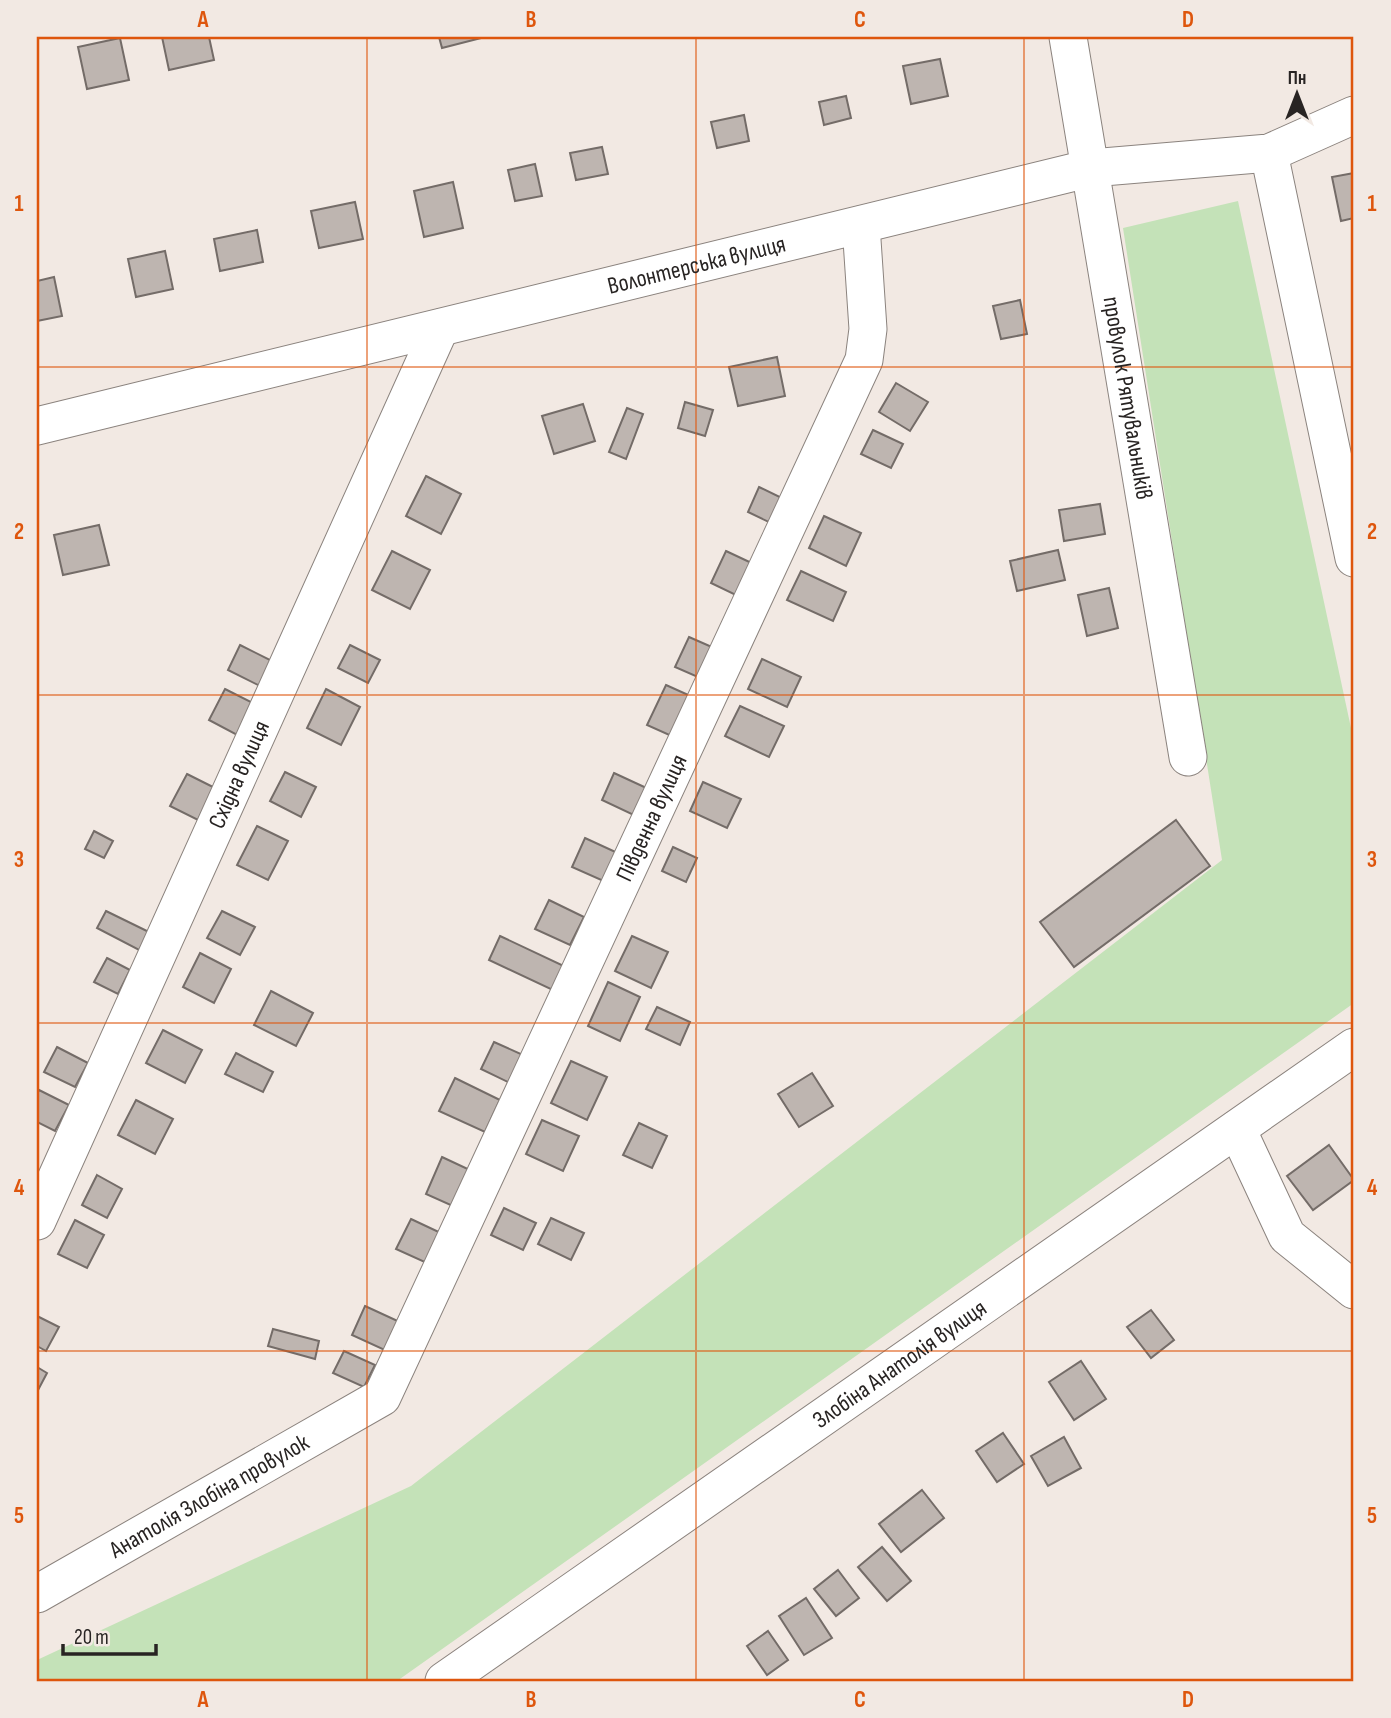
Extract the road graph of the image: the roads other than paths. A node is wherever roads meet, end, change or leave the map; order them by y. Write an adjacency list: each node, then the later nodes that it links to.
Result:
1 (1069, 37): 4 (street, провулок Рятувальників)
2 (1354, 115): 3 (street, Волонтерська вулиця)
3 (1269, 153): 4 (street, Волонтерська вулиця); 8 (street)
4 (1091, 168): 5 (street, Волонтерська вулиця); 9 (street, провулок Рятувальників)
5 (861, 225): 6 (street, Волонтерська вулиця); 14 (street, Південна вулиця)
6 (440, 328): 7 (street, Волонтерська вулиця); 12 (street, Східна вулиця)
7 (37, 426)
8 (1354, 558)
9 (1188, 757)
10 (1354, 1046): 11 (street, Злобіна Анатолія вулиця)
11 (1237, 1129): 13 (street); 16 (street, Злобіна Анатолія вулиця)
12 (37, 1221)
13 (1354, 1290)
14 (382, 1397): 15 (street, Анатолія Злобіна провулок)
15 (37, 1594)
16 (444, 1681)

